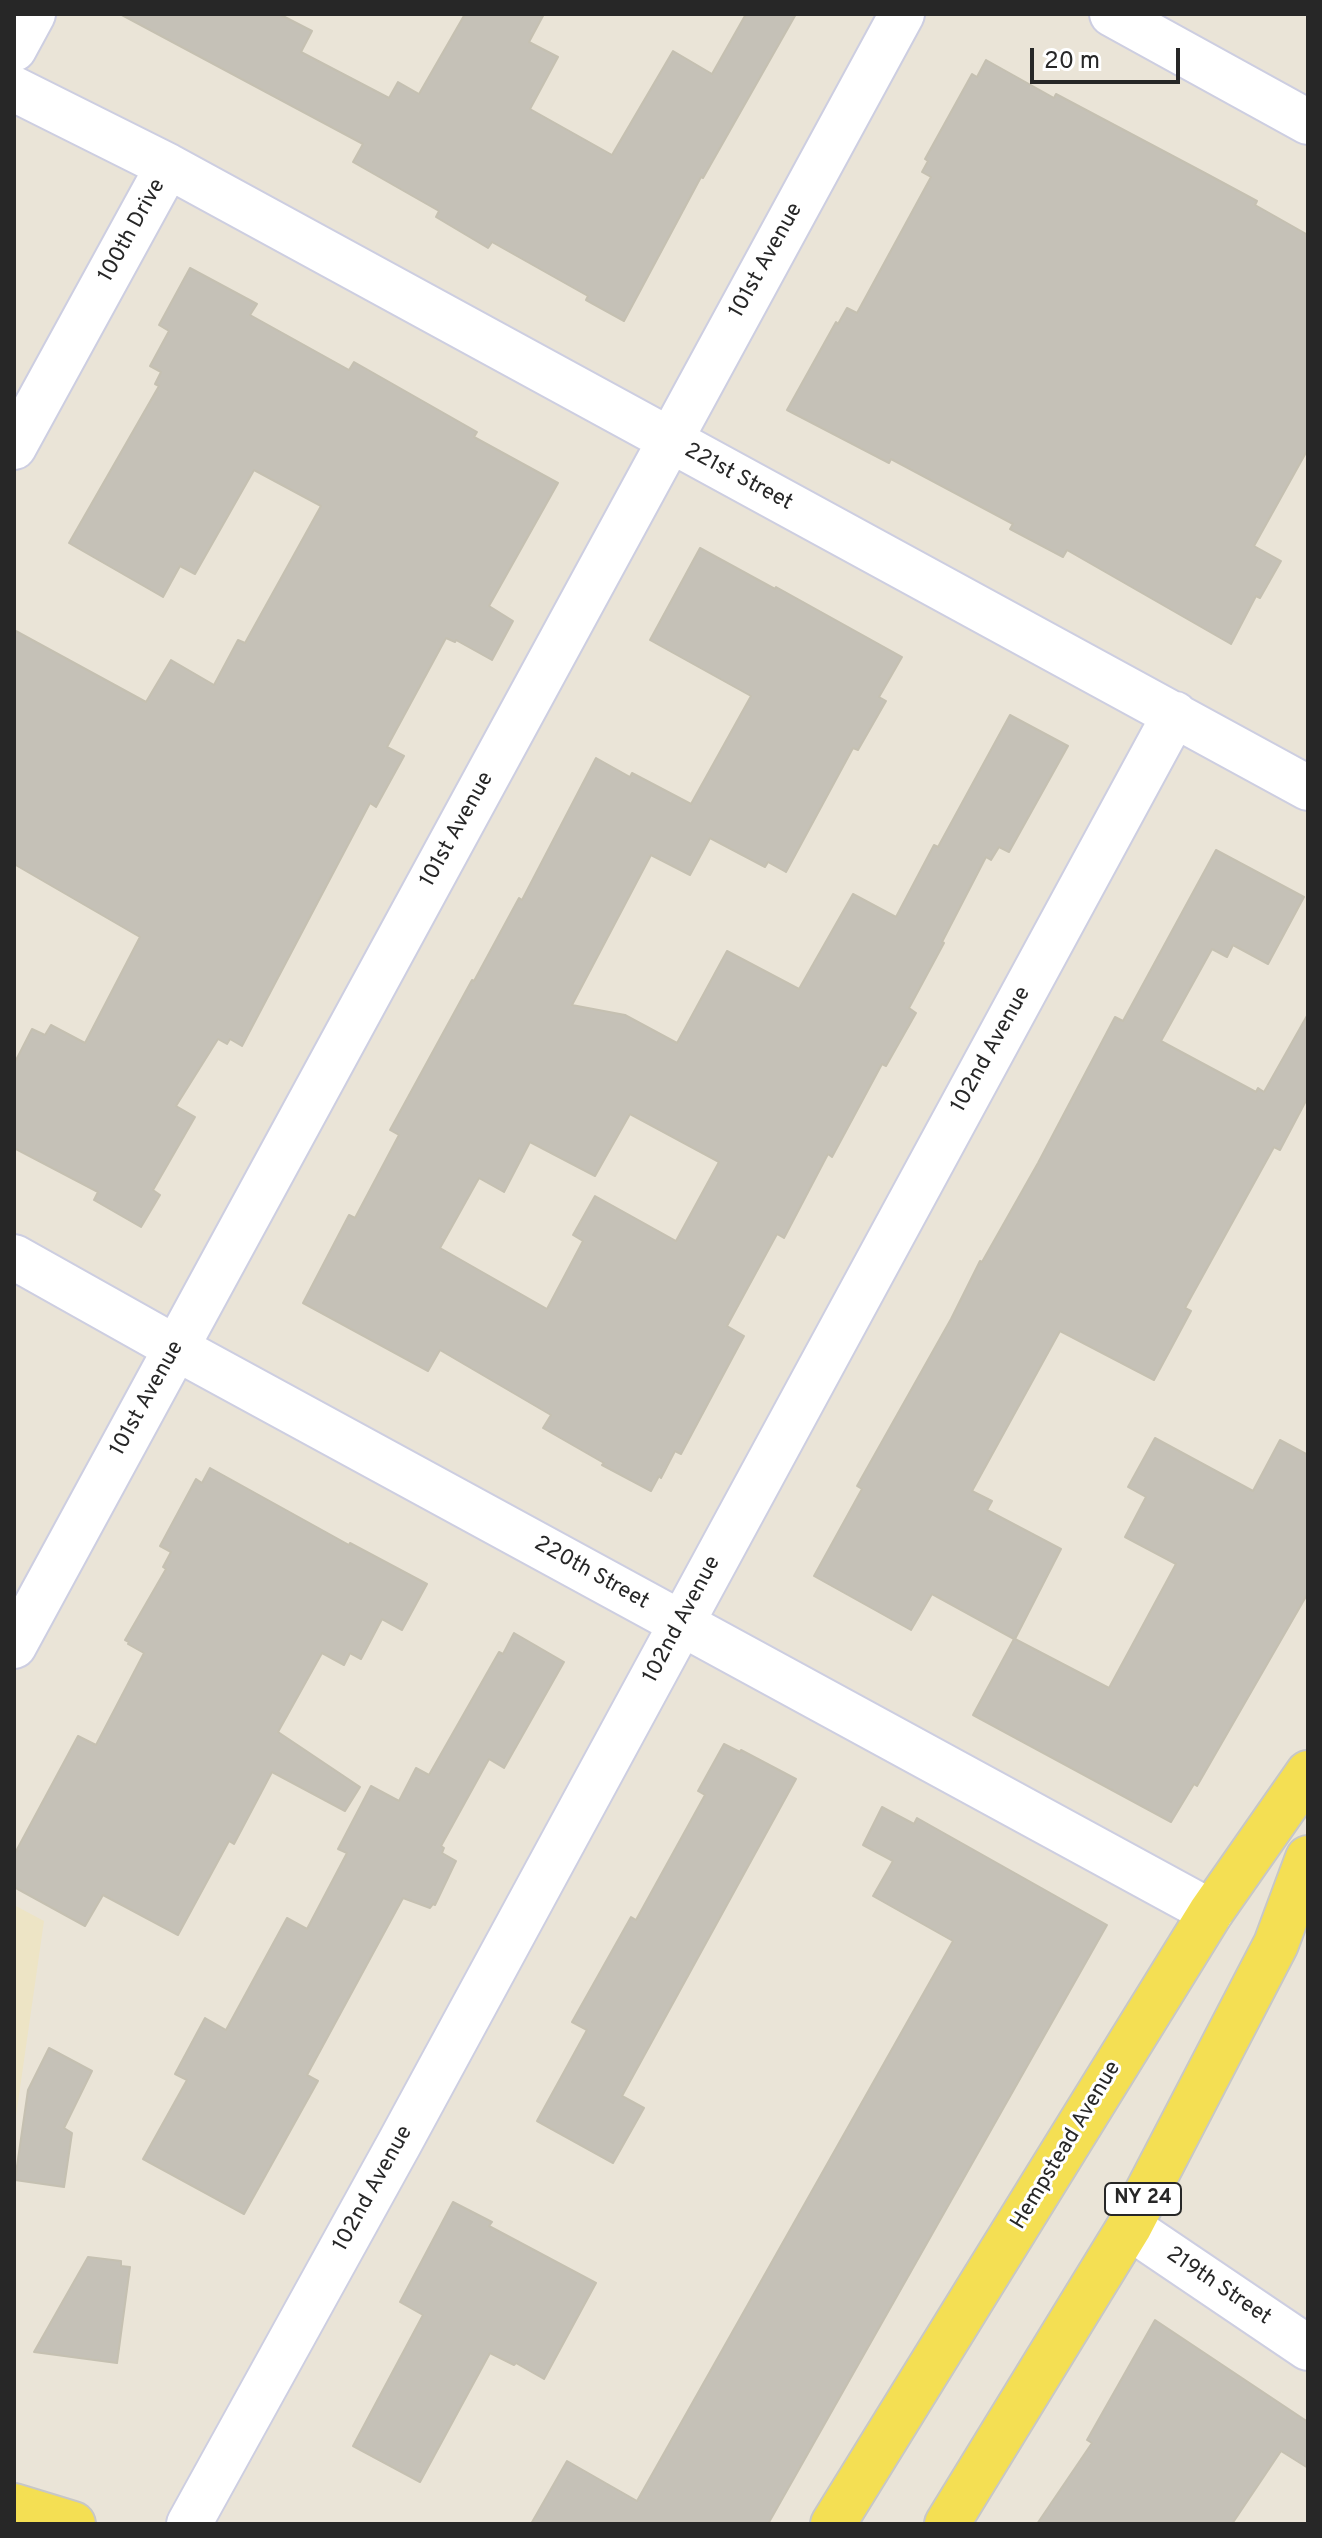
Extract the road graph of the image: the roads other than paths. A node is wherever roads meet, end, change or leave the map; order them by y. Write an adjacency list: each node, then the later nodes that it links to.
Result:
1 (33, 14): 4 (street)
2 (902, 14): 8 (street, 101st Avenue)
3 (1112, 14): 6 (street)
4 (14, 49)
5 (14, 89): 7 (street, 100th Drive)
6 (1308, 122)
7 (168, 166): 8 (street, 221st Street); 9 (street, 100th Drive)
8 (669, 441): 10 (street, 221st Street); 13 (street, 101st Avenue)
9 (14, 447)
10 (1175, 714): 11 (street, 221st Street); 14 (street, 102nd Avenue)
11 (1308, 788)
12 (14, 1257): 13 (street, 220th Street)
13 (176, 1348): 14 (street, 220th Street); 15 (street, 101st Avenue)
14 (682, 1623): 18 (street, 220th Street); 23 (street, 102nd Avenue)
15 (14, 1646)
16 (1308, 1773): 18 (main road, Hempstead Avenue)
17 (1308, 1858): 19 (main road, NY 24)
18 (1211, 1912): 24 (main road, Hempstead Avenue)
19 (1129, 2227): 20 (street, 219th Street); 25 (main road, NY 24)
20 (1308, 2348)
21 (14, 2506): 22 (main road)
22 (73, 2524)
23 (189, 2524)
24 (833, 2524)
25 (947, 2524)

